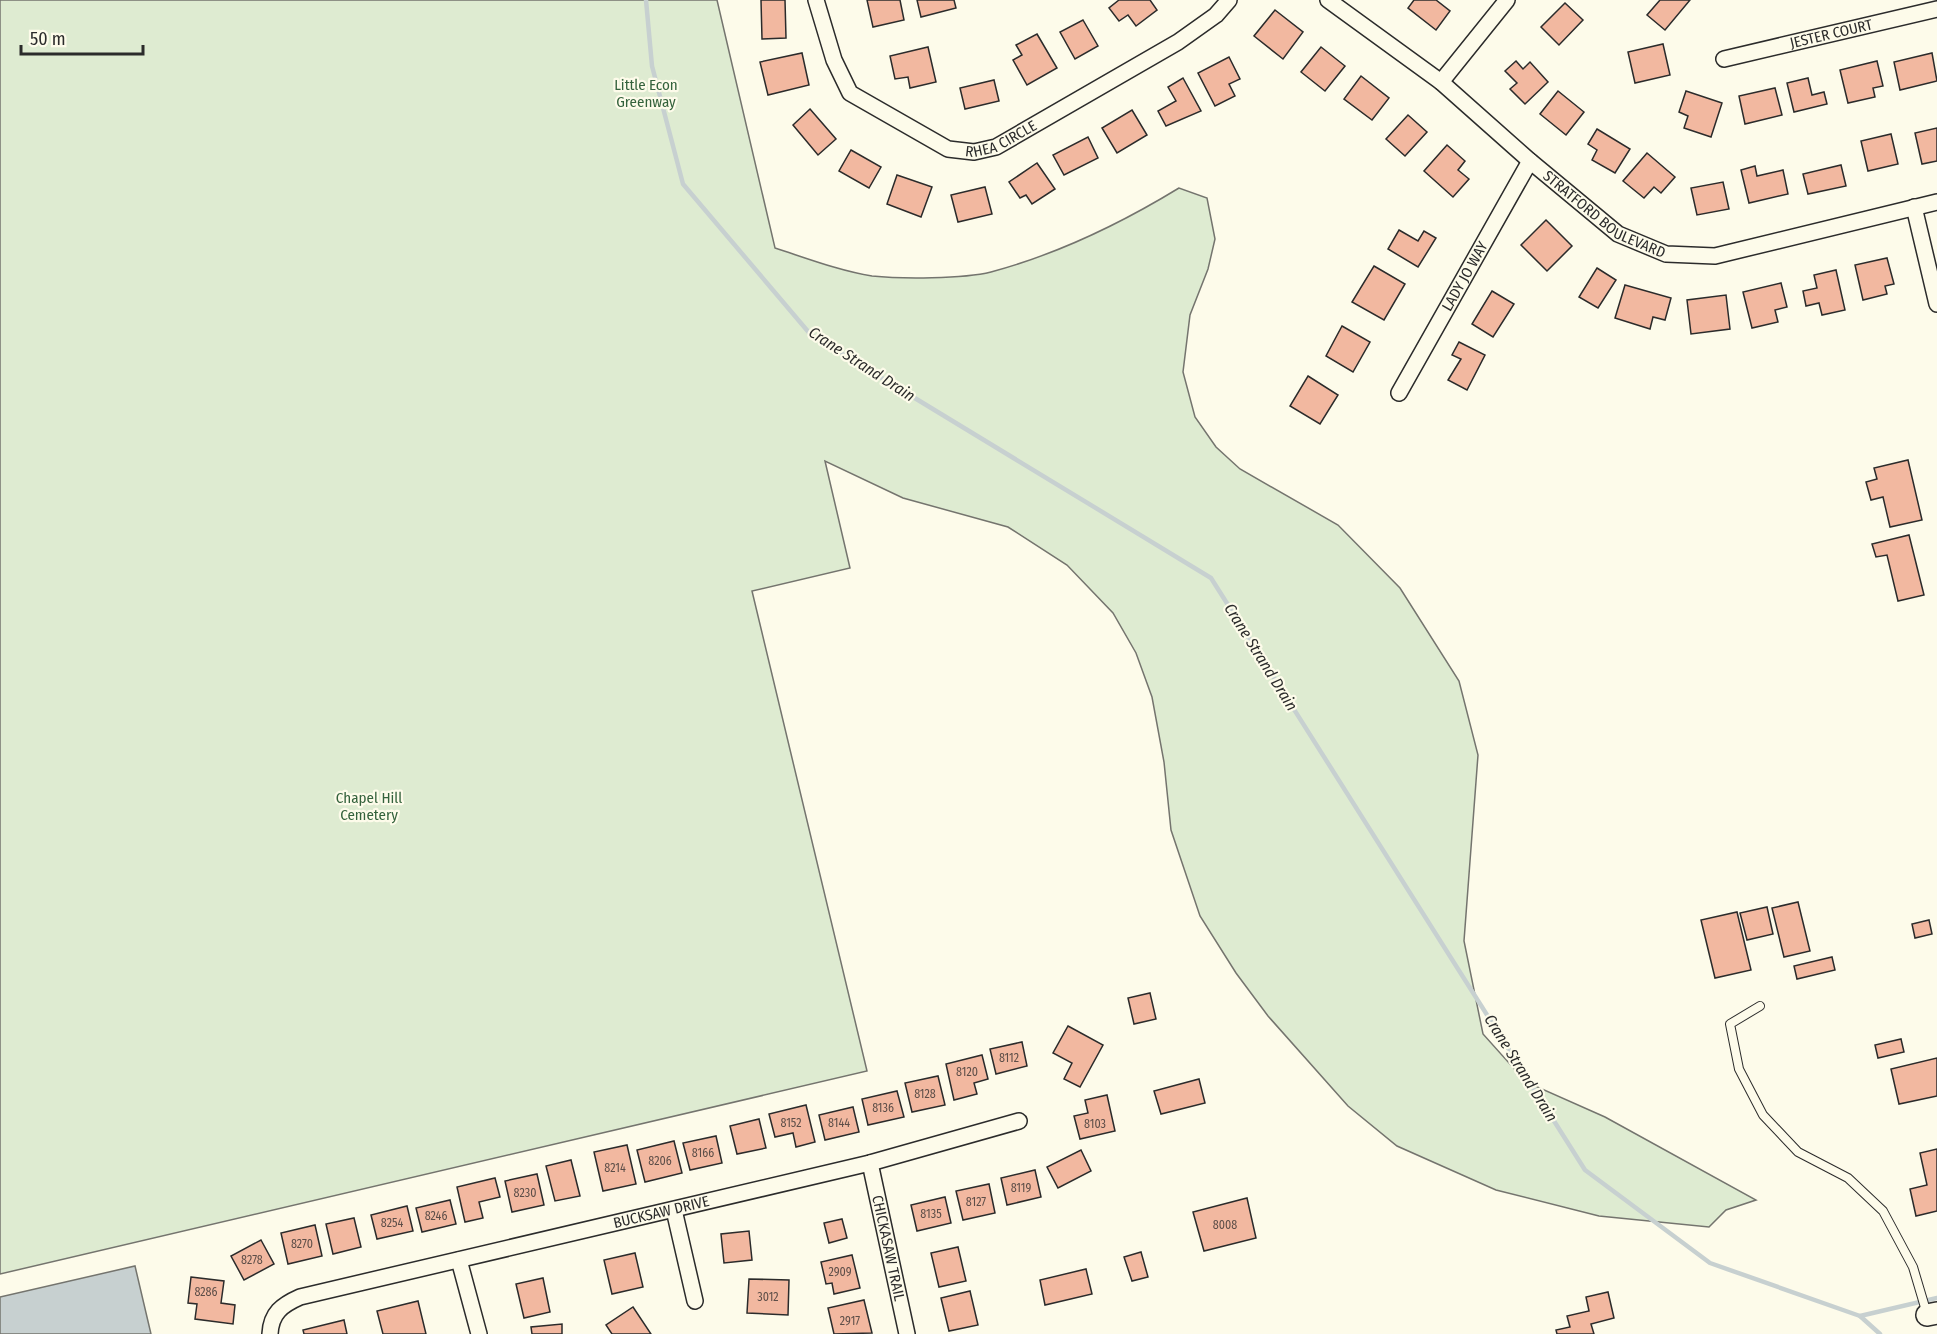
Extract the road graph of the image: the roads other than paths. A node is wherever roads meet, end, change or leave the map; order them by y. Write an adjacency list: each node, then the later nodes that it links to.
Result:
1 (816, 0): 2 (street, RHEA CIRCLE)
2 (1228, 0)
3 (1328, 0): 7 (street, STRATFORD BOULEVARD)
4 (1507, 0): 7 (street)
5 (1937, 9): 6 (street, JESTER COURT)
6 (1724, 59)
7 (1441, 82): 8 (street, STRATFORD BOULEVARD)
8 (1530, 161): 10 (street, STRATFORD BOULEVARD); 12 (street, LADY JO WAY)
9 (1937, 202): 10 (street, STRATFORD BOULEVARD)
10 (1914, 207): 11 (street)
11 (1937, 304)
12 (1399, 393)
13 (1760, 1006): 19 (lane)
14 (1019, 1121): 15 (street, BUCKSAW DRIVE)
15 (870, 1163): 16 (street, BUCKSAW DRIVE); 22 (street, CHICKASAW TRAIL)
16 (674, 1210): 17 (street, BUCKSAW DRIVE); 18 (street)
17 (459, 1260): 20 (street, BUCKSAW DRIVE); 21 (street)
18 (695, 1301)
19 (1930, 1312)
20 (270, 1334)
21 (479, 1334)
22 (907, 1334)

